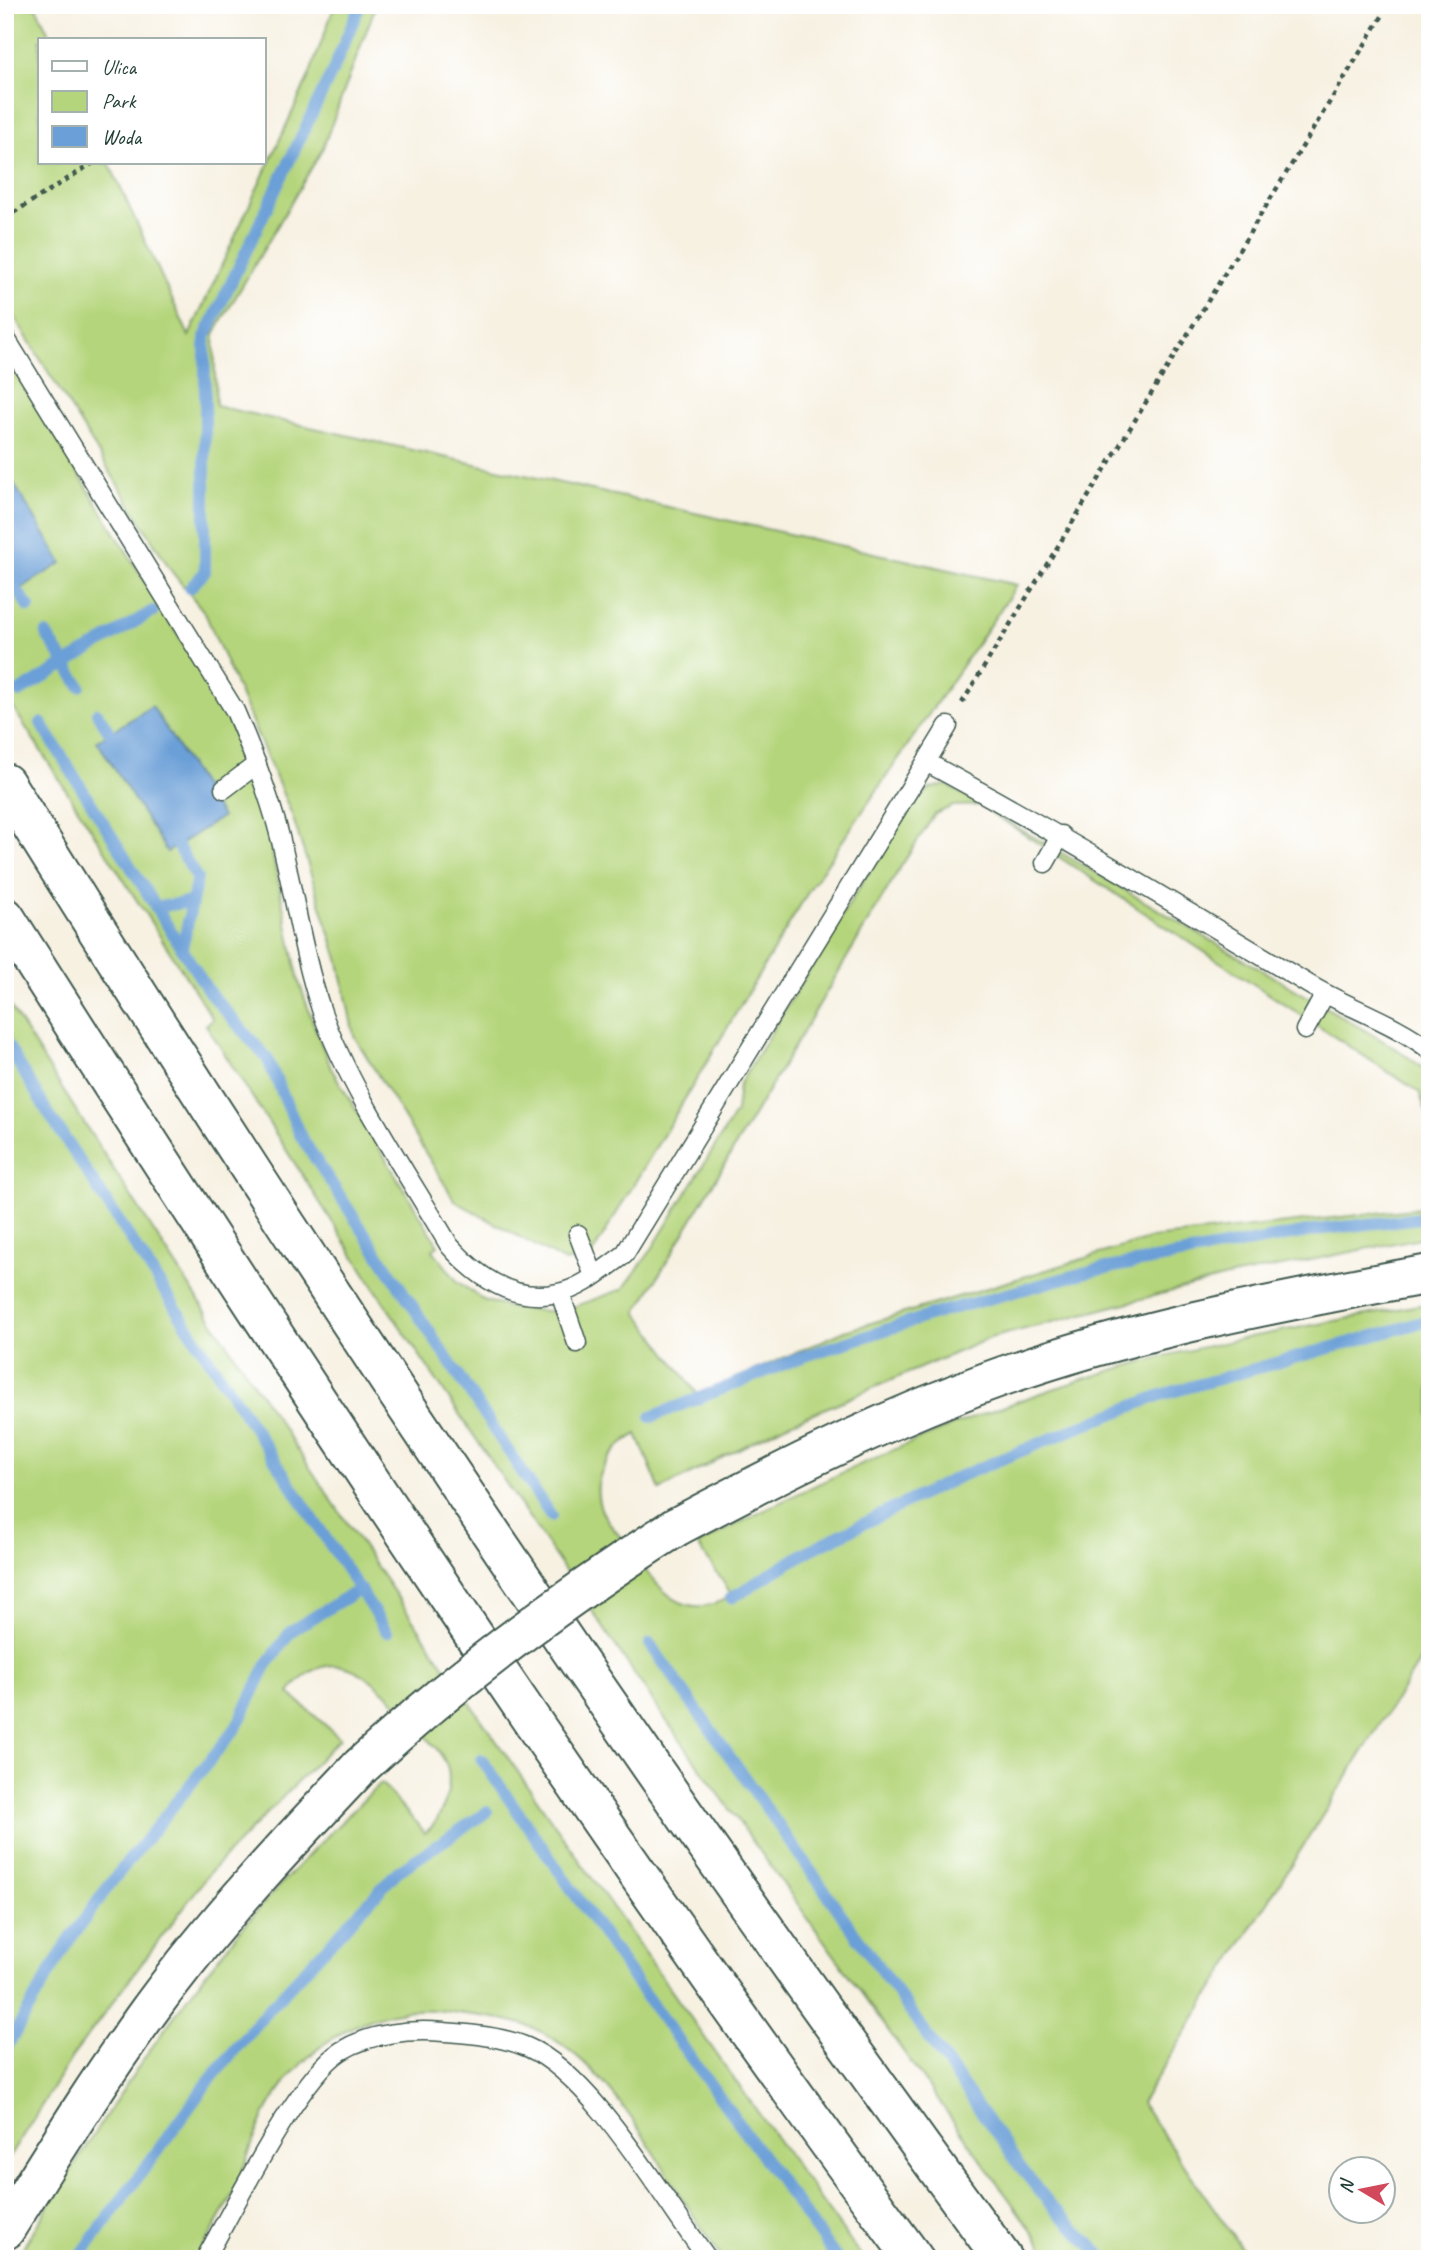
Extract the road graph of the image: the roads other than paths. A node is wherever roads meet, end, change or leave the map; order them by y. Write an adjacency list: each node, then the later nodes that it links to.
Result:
1 (7, 343): 4 (lane)
2 (948, 726): 3 (lane)
3 (926, 762): 7 (lane); 15 (lane)
4 (257, 764): 6 (lane); 16 (lane)
5 (5, 783): 22 (main road)
6 (224, 789)
7 (1061, 835): 8 (lane); 10 (lane)
8 (1045, 863)
9 (5, 917): 21 (main road)
10 (1325, 994): 11 (lane); 12 (lane)
11 (1305, 1030)
12 (1430, 1050)
13 (578, 1234): 15 (lane)
14 (1430, 1274): 18 (main road, bridge)
15 (594, 1276): 16 (lane)
16 (560, 1293): 17 (lane)
17 (577, 1343)
18 (5, 2230)
19 (205, 2259): 20 (lane)
20 (708, 2259)
21 (914, 2259)
22 (1003, 2259)

